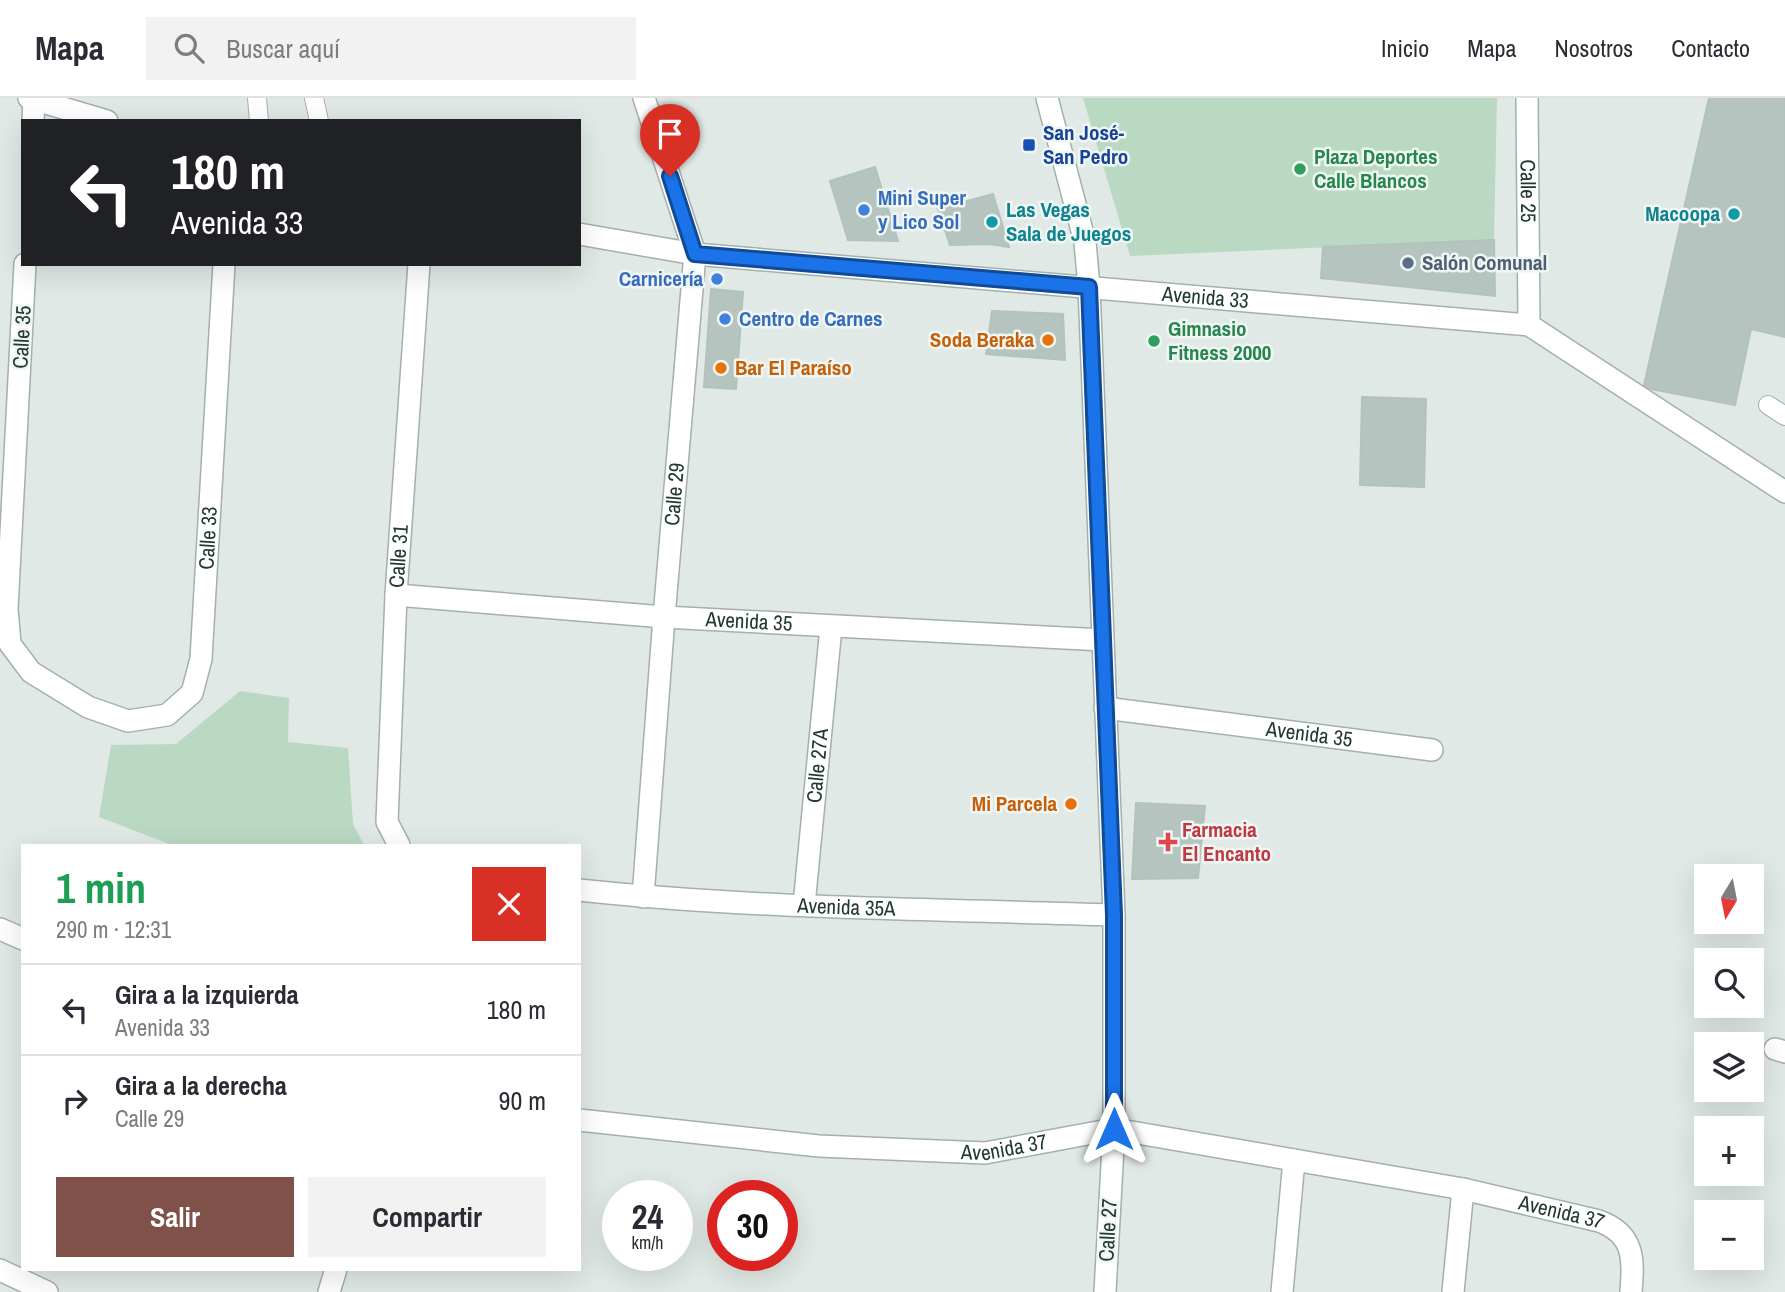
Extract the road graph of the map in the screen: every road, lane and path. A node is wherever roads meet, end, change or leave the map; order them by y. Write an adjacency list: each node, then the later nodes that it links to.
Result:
1 (257, 98): 8 (lane)
2 (314, 98): 9 (lane)
3 (644, 98): 11 (street, Calle 29)
4 (1047, 98): 15 (street, Calle 27)
5 (1527, 98): 16 (street, Calle 25)
6 (32, 106): 7 (street)
7 (97, 119)
8 (259, 119)
9 (319, 119)
10 (581, 234): 11 (street, Avenida 33)
11 (695, 254): 15 (street, Avenida 33); 21 (street, Calle 29)
12 (25, 266): 24 (street, Calle 35)
13 (223, 266): 24 (street, Calle 33)
14 (419, 266): 20 (street, Calle 31)
15 (1089, 287): 16 (street, Avenida 33); 23 (street, Calle 27)
16 (1528, 325): 19 (street, Avenida 33)
17 (1768, 405): 18 (lane)
18 (1785, 416)
19 (1785, 492)
20 (396, 595): 21 (street, Avenida 35); 27 (street, Calle 31)
21 (664, 617): 22 (street, Avenida 35); 29 (street, Calle 29)
22 (831, 627): 23 (street, Avenida 35); 30 (street, Calle 27A)
23 (1102, 640): 25 (street, Calle 27)
24 (88, 706)
25 (1105, 708): 26 (street, Avenida 35); 31 (street, Calle 27)
26 (1432, 750)
27 (398, 844)
28 (581, 890): 29 (street, Avenida 35A)
29 (643, 897): 30 (street, Avenida 35A)
30 (804, 905): 31 (street, Avenida 35A)
31 (1114, 915): 35 (street, Calle 27)
32 (0, 929): 33 (street)
33 (21, 938)
34 (581, 1120): 35 (street, Avenida 37)
35 (1114, 1129): 36 (street, Avenida 37); 42 (street, Calle 27)
36 (1294, 1160): 37 (street, Avenida 37); 43 (street)
37 (1463, 1189): 44 (street); 45 (street, Avenida 37)
38 (0, 1270): 40 (street)
39 (335, 1271): 41 (street)
40 (47, 1292)
41 (328, 1292)
42 (1105, 1292)
43 (1282, 1292)
44 (1453, 1292)
45 (1631, 1292)

